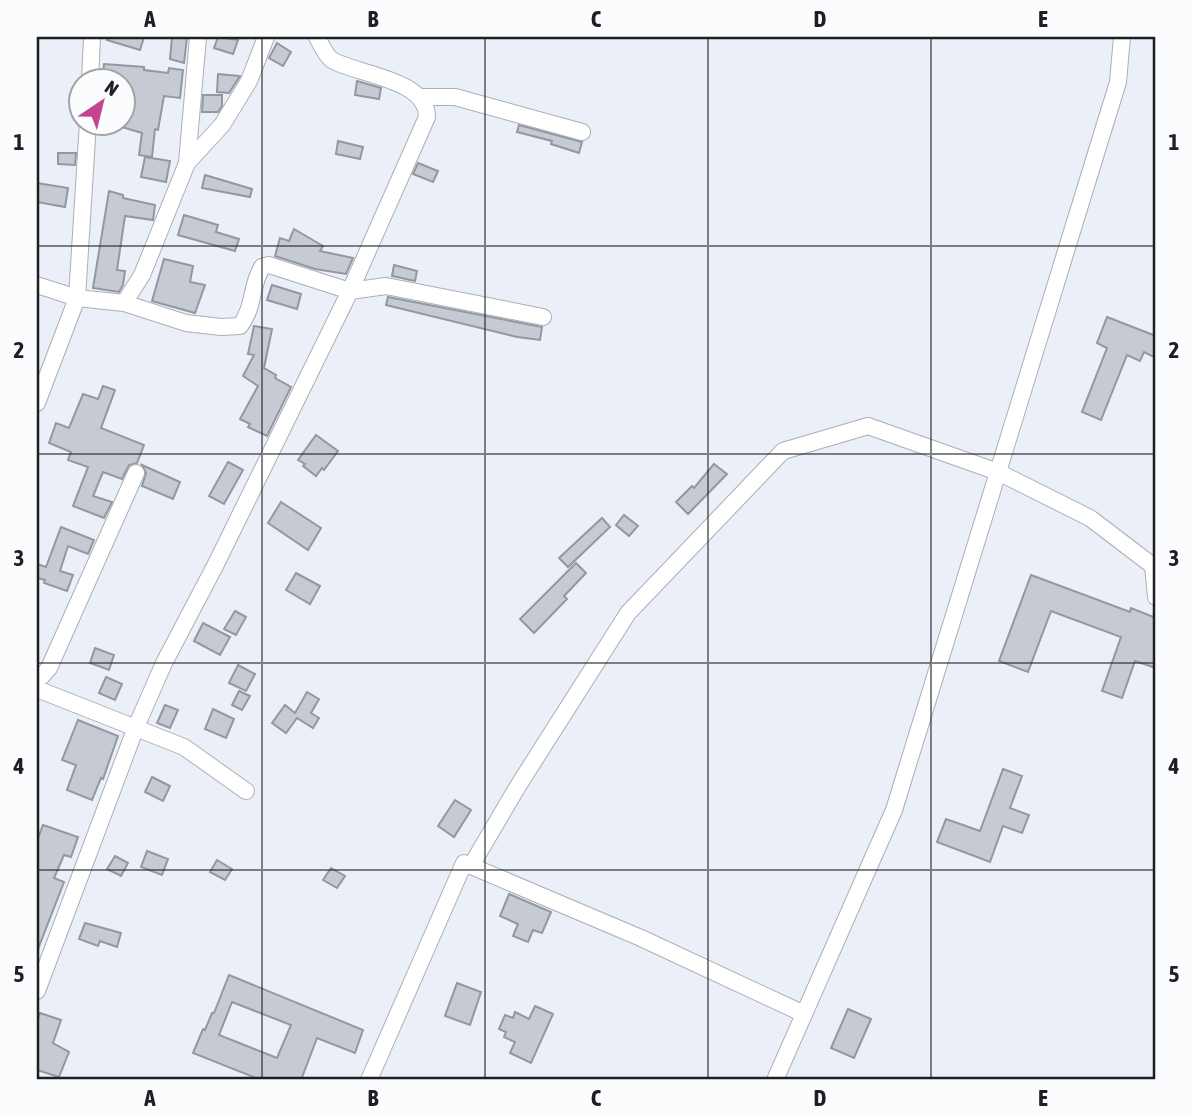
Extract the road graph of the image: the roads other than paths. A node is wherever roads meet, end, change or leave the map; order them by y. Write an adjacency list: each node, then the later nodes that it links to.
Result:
1 (92, 37): 6 (street)
2 (198, 37): 10 (street)
3 (266, 37): 10 (street)
4 (317, 37): 7 (street)
5 (1122, 37): 17 (street)
6 (91, 66)
7 (419, 97): 8 (street); 12 (street)
8 (582, 132)
9 (87, 136): 13 (street)
10 (187, 163): 14 (street)
11 (37, 285): 13 (street)
12 (350, 291): 14 (street); 15 (street); 22 (street)
13 (77, 298): 14 (street); 16 (street)
14 (124, 303)
15 (543, 317)
16 (37, 403)
17 (998, 472): 19 (street); 24 (street); 26 (street)
18 (136, 473): 20 (street)
19 (1156, 597)
20 (37, 675)
21 (37, 689): 22 (street)
22 (136, 727): 23 (street); 25 (street)
23 (246, 791)
24 (471, 866): 26 (street); 27 (street)
25 (37, 991)
26 (804, 1013): 28 (street)
27 (369, 1080)
28 (775, 1080)

